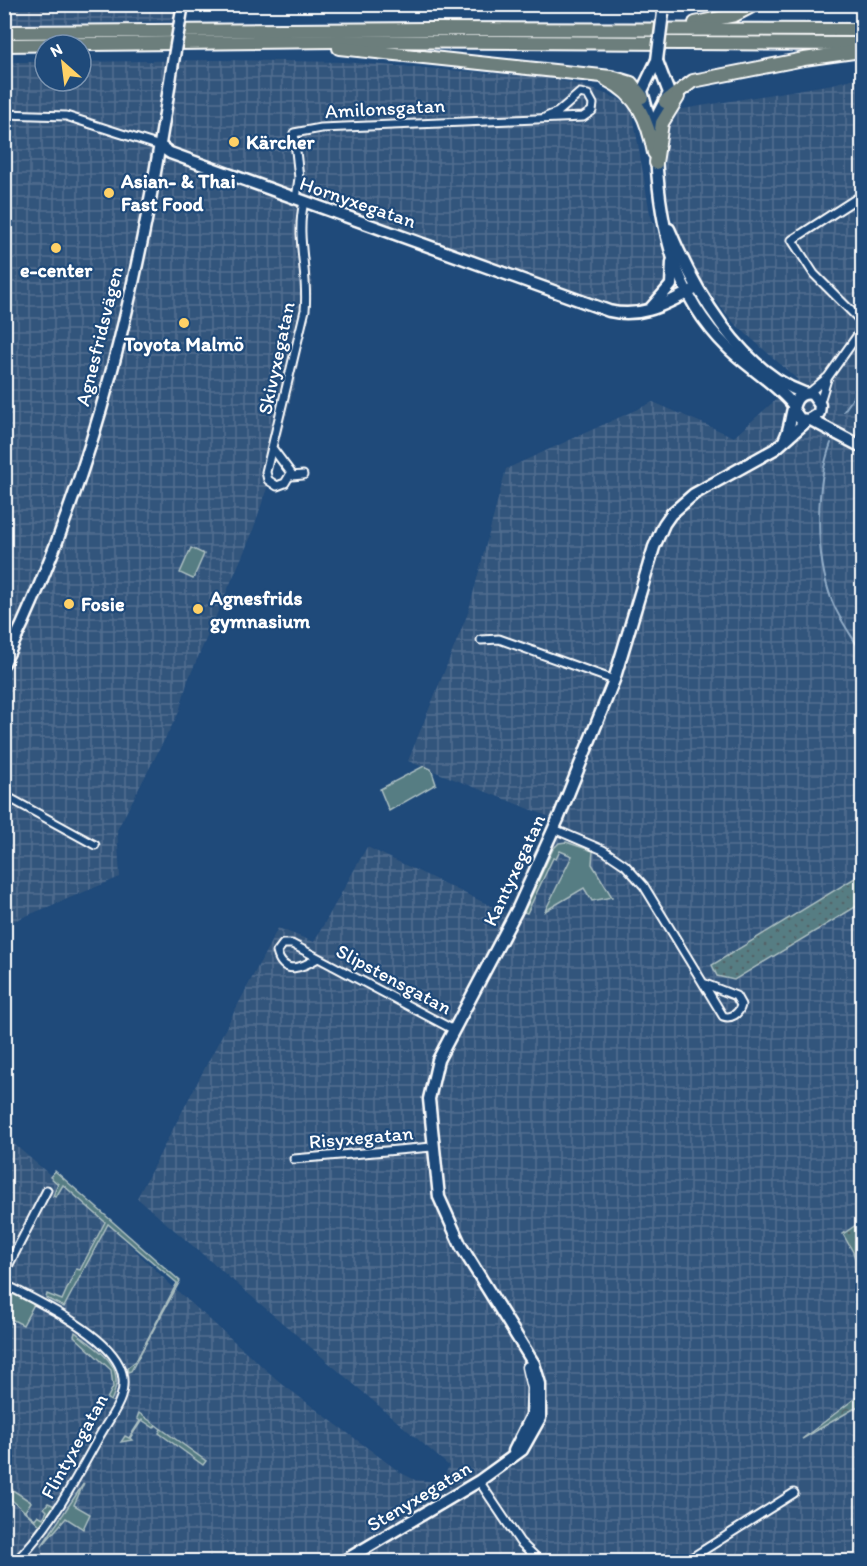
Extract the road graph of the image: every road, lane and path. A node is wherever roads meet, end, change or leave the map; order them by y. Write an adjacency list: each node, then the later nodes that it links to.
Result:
1 (756, 4): 4 (highway)
2 (183, 7): 19 (street, Agnesfridsvägen, bridge)
3 (664, 9): 11 (street, bridge)
4 (607, 29): 5 (highway); 6 (highway)
5 (862, 30)
6 (4, 32)
7 (263, 42): 8 (highway); 9 (highway); 12 (highway)
8 (862, 44)
9 (4, 45)
10 (862, 51): 13 (highway)
11 (657, 61): 14 (street); 15 (street)
12 (595, 75): 14 (highway); 20 (highway)
13 (718, 77): 15 (highway); 20 (highway)
14 (642, 97): 15 (street); 18 (street)
15 (665, 102): 18 (street)
16 (4, 114): 19 (street, Hornyxegatan)
17 (546, 117): 17 (street, Amilonsgatan); 23 (street, Amilonsgatan)
18 (655, 140): 20 (street)
19 (160, 146): 23 (street, Hornyxegatan); 41 (street, Agnesfridsvägen)
20 (656, 163): 22 (street)
21 (862, 195): 28 (street)
22 (659, 197): 24 (street); 25 (street)
23 (300, 201): 27 (street, Hornyxegatan); 36 (street, Skivyxegatan)
24 (669, 250): 25 (street); 26 (street)
25 (691, 287): 26 (street); 27 (street, Hornyxegatan); 31 (street); 33 (street)
26 (662, 298): 27 (street)
27 (642, 313)
28 (862, 322)
29 (862, 329): 30 (street)
30 (828, 377): 31 (street); 32 (street)
31 (806, 393): 32 (street); 33 (street)
32 (820, 403): 34 (street); 35 (street)
33 (793, 407): 34 (street); 37 (street, Kantyxegatan)
34 (809, 420): 35 (street); 37 (street, Kantyxegatan)
35 (862, 446)
36 (273, 449): 39 (street); 39 (street, Skivyxegatan)
37 (775, 449): 42 (street, Kantyxegatan)
38 (303, 475): 39 (street, Skivyxegatan)
39 (291, 476)
40 (481, 640): 42 (street)
41 (4, 663)
42 (614, 680): 44 (street, Kantyxegatan)
43 (4, 795): 45 (street)
44 (554, 829): 47 (street); 48 (street, Kantyxegatan)
45 (95, 845)
46 (318, 958): 46 (street, Slipstensgatan); 48 (street, Slipstensgatan)
47 (703, 983): 47 (street)
48 (454, 1030): 49 (street, Kantyxegatan)
49 (432, 1147): 50 (street, Risyxegatan); 54 (street, Kantyxegatan)
50 (294, 1159)
51 (47, 1190): 52 (street)
52 (4, 1274)
53 (4, 1284): 57 (street, Flintyxegatan)
54 (536, 1416): 55 (street, Stenyxegatan)
55 (479, 1481): 58 (street, Stenyxegatan); 59 (street)
56 (794, 1493): 60 (street)
57 (15, 1562)
58 (342, 1562)
59 (541, 1562)
60 (685, 1562)

